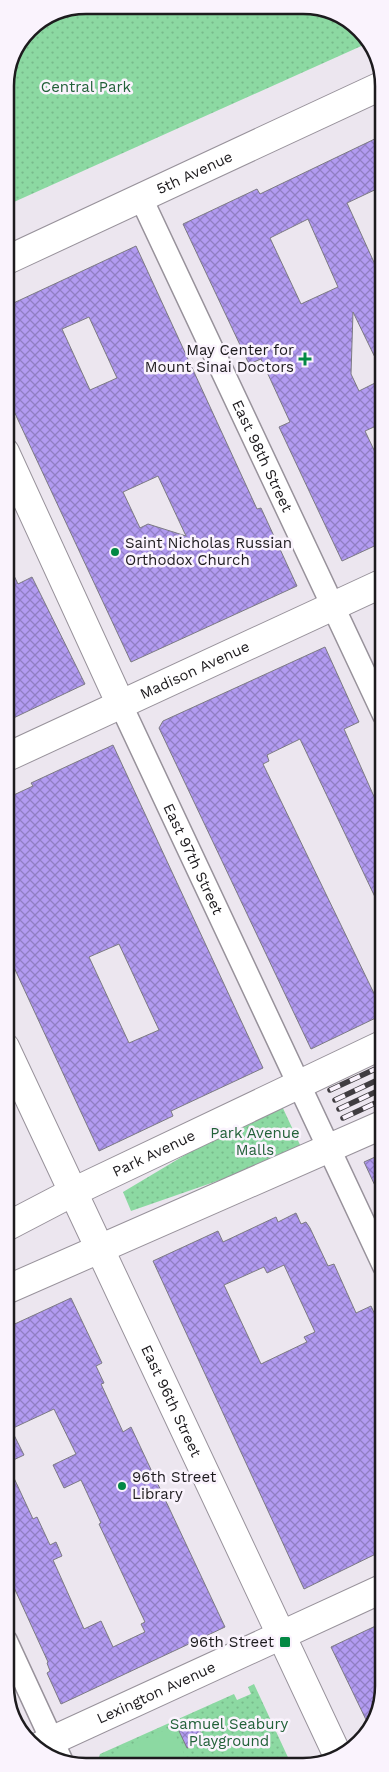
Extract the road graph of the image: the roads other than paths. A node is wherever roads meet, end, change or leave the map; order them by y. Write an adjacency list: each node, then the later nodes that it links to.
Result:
1 (375, 89): 2 (main road, 5th Avenue)
2 (141, 198): 3 (main road, 5th Avenue); 6 (street, East 98th Street)
3 (14, 257)
4 (14, 472): 8 (main road, East 97th Street)
5 (375, 587): 6 (main road, Madison Avenue)
6 (332, 607): 7 (street, East 98th Street); 8 (main road, Madison Avenue)
7 (375, 696)
8 (120, 705): 9 (main road, Madison Avenue); 12 (street, East 97th Street)
9 (14, 754)
10 (375, 1048): 12 (main road, Park Avenue)
11 (14, 1064): 15 (main road, East 96th Street)
12 (299, 1084): 14 (street, East 97th Street); 15 (main road, Park Avenue)
13 (375, 1128): 14 (main road)
14 (329, 1150): 17 (street, East 97th Street); 18 (main road)
15 (73, 1192): 16 (main road, Park Avenue); 18 (main road, East 96th Street)
16 (14, 1223)
17 (375, 1247)
18 (100, 1249): 19 (main road); 21 (main road, East 96th Street)
19 (14, 1287)
20 (375, 1592): 21 (main road, Lexington Avenue)
21 (281, 1635): 23 (main road, Lexington Avenue); 24 (main road, East 96th Street)
22 (14, 1661): 23 (street)
23 (50, 1749)
24 (335, 1751)

